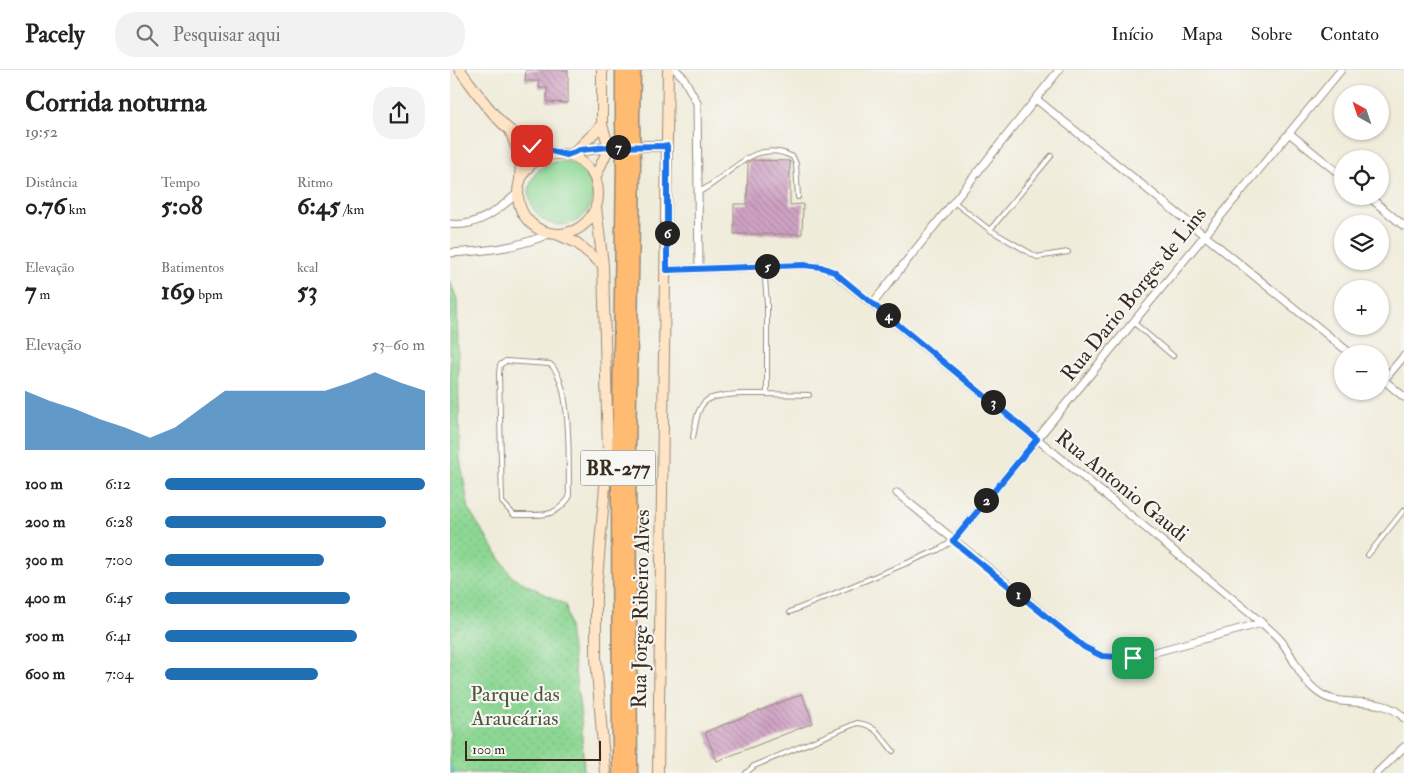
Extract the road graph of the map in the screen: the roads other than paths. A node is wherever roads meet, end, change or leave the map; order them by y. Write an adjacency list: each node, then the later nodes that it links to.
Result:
1 (460, 70): 12 (main road)
2 (602, 70): 11 (main road)
3 (622, 70): 10 (highway, BR-277)
4 (634, 70): 10 (highway, BR-277)
5 (668, 70): 14 (main road, Rua Jorge Ribeiro Alves)
6 (676, 70): 22 (street)
7 (1059, 70): 9 (street)
8 (1341, 70): 13 (street, Rua Dario Borges de Lins)
9 (1036, 99): 24 (street); 31 (street)
10 (628, 121): 18 (highway, BR-277, bridge)
11 (602, 125): 15 (main road); 16 (main road)
12 (511, 133): 16 (main road); 21 (main road)
13 (1289, 133): 19 (street); 31 (street, Rua Dario Borges de Lins)
14 (667, 146): 15 (main road); 39 (main road, Rua Jorge Ribeiro Alves)
15 (609, 147): 16 (main road); 20 (main road)
16 (567, 154): 20 (main road); 21 (main road)
17 (1051, 156): 29 (lane)
18 (628, 164): 64 (highway, BR-277); 65 (highway, BR-277)
19 (1334, 170)
20 (595, 178): 26 (main road)
21 (519, 190): 27 (street); 30 (main road)
22 (699, 192): 23 (lane); 38 (street)
23 (798, 197)
24 (954, 202): 29 (lane); 40 (street)
25 (1379, 205): 28 (street)
26 (596, 207): 30 (main road); 36 (main road)
27 (450, 224)
28 (1404, 226)
29 (990, 230): 34 (lane)
30 (553, 233): 33 (street); 36 (main road)
31 (1205, 236): 41 (street, Rua Dario Borges de Lins); 42 (street)
32 (450, 247): 33 (street)
33 (466, 252): 35 (street)
34 (1068, 252)
35 (450, 253)
36 (603, 265): 63 (main road)
37 (764, 266): 38 (street, Rua Antonio Gaudi); 40 (street, Rua Antonio Gaudi); 47 (lane)
38 (698, 268): 39 (street, Rua Antonio Gaudi)
39 (667, 270): 62 (main road, Rua Jorge Ribeiro Alves)
40 (873, 303): 51 (street, Rua Antonio Gaudi)
41 (1133, 322): 43 (lane); 51 (street, Rua Dario Borges de Lins)
42 (1340, 345)
43 (1173, 356)
44 (1404, 356): 45 (street)
45 (1389, 372)
46 (1389, 385): 49 (street)
47 (767, 394): 48 (lane); 50 (lane)
48 (809, 395)
49 (1404, 397)
50 (693, 436)
51 (1037, 439): 55 (street, Rua Dario Borges de Lins); 58 (street, Rua Antonio Gaudi)
52 (897, 493): 55 (street)
53 (1404, 510): 56 (lane)
54 (514, 514): 54 (lane)
55 (953, 541): 57 (lane); 58 (street)
56 (1368, 554)
57 (790, 612)
58 (1262, 623): 59 (street, Rua Antonio Gaudi)
59 (1404, 718)
60 (1404, 746): 69 (street)
61 (893, 751): 68 (lane)
62 (658, 759): 66 (main road, Rua Jorge Ribeiro Alves); 67 (main road)
63 (605, 773)
64 (619, 773)
65 (631, 773)
66 (658, 773)
67 (665, 773)
68 (746, 773)
69 (1377, 773)

